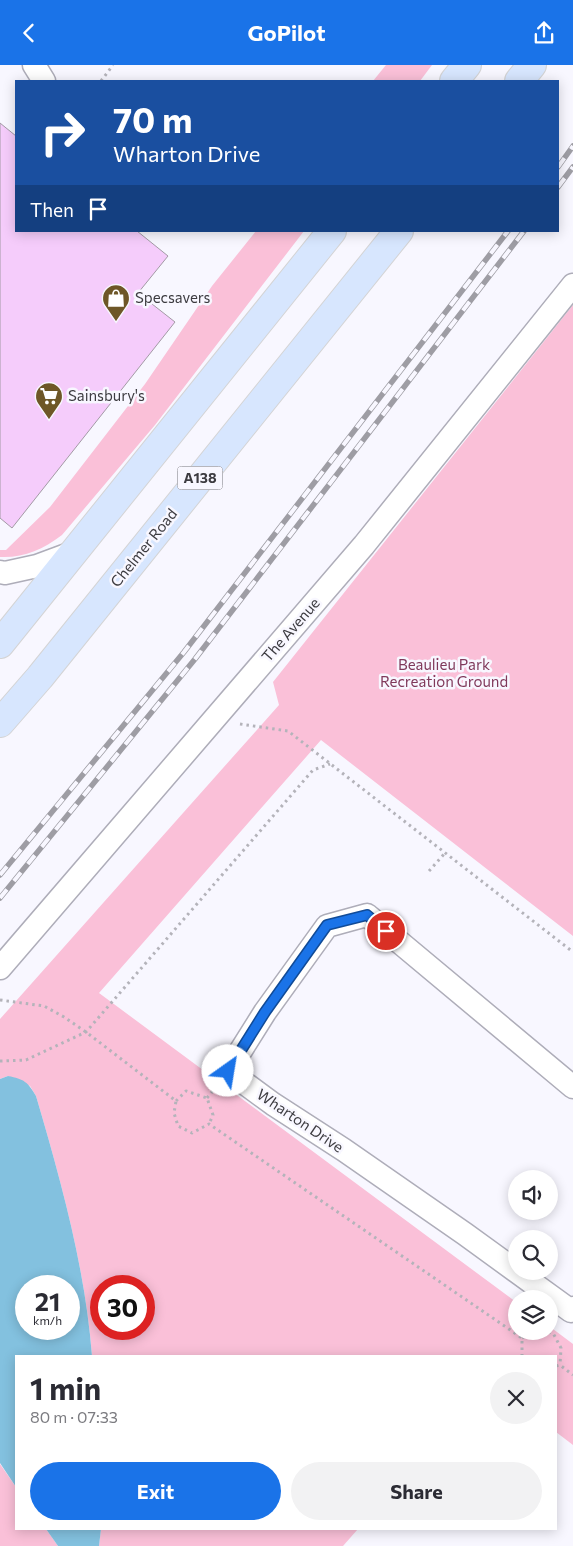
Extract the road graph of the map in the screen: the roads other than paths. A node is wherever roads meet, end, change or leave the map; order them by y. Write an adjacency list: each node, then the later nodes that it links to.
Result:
1 (34, 65): 4 (street)
2 (467, 65): 5 (main road)
3 (532, 65): 6 (main road)
4 (43, 80)
5 (455, 80)
6 (521, 80)
7 (331, 232): 10 (main road)
8 (398, 232): 13 (main road, Chelmer Road / A138)
9 (573, 285): 14 (street, The Avenue)
10 (72, 553): 11 (street); 12 (main road)
11 (0, 572)
12 (0, 644)
13 (0, 723)
14 (0, 968)
15 (573, 1087): 16 (street, Wharton Drive)
16 (572, 1311)

